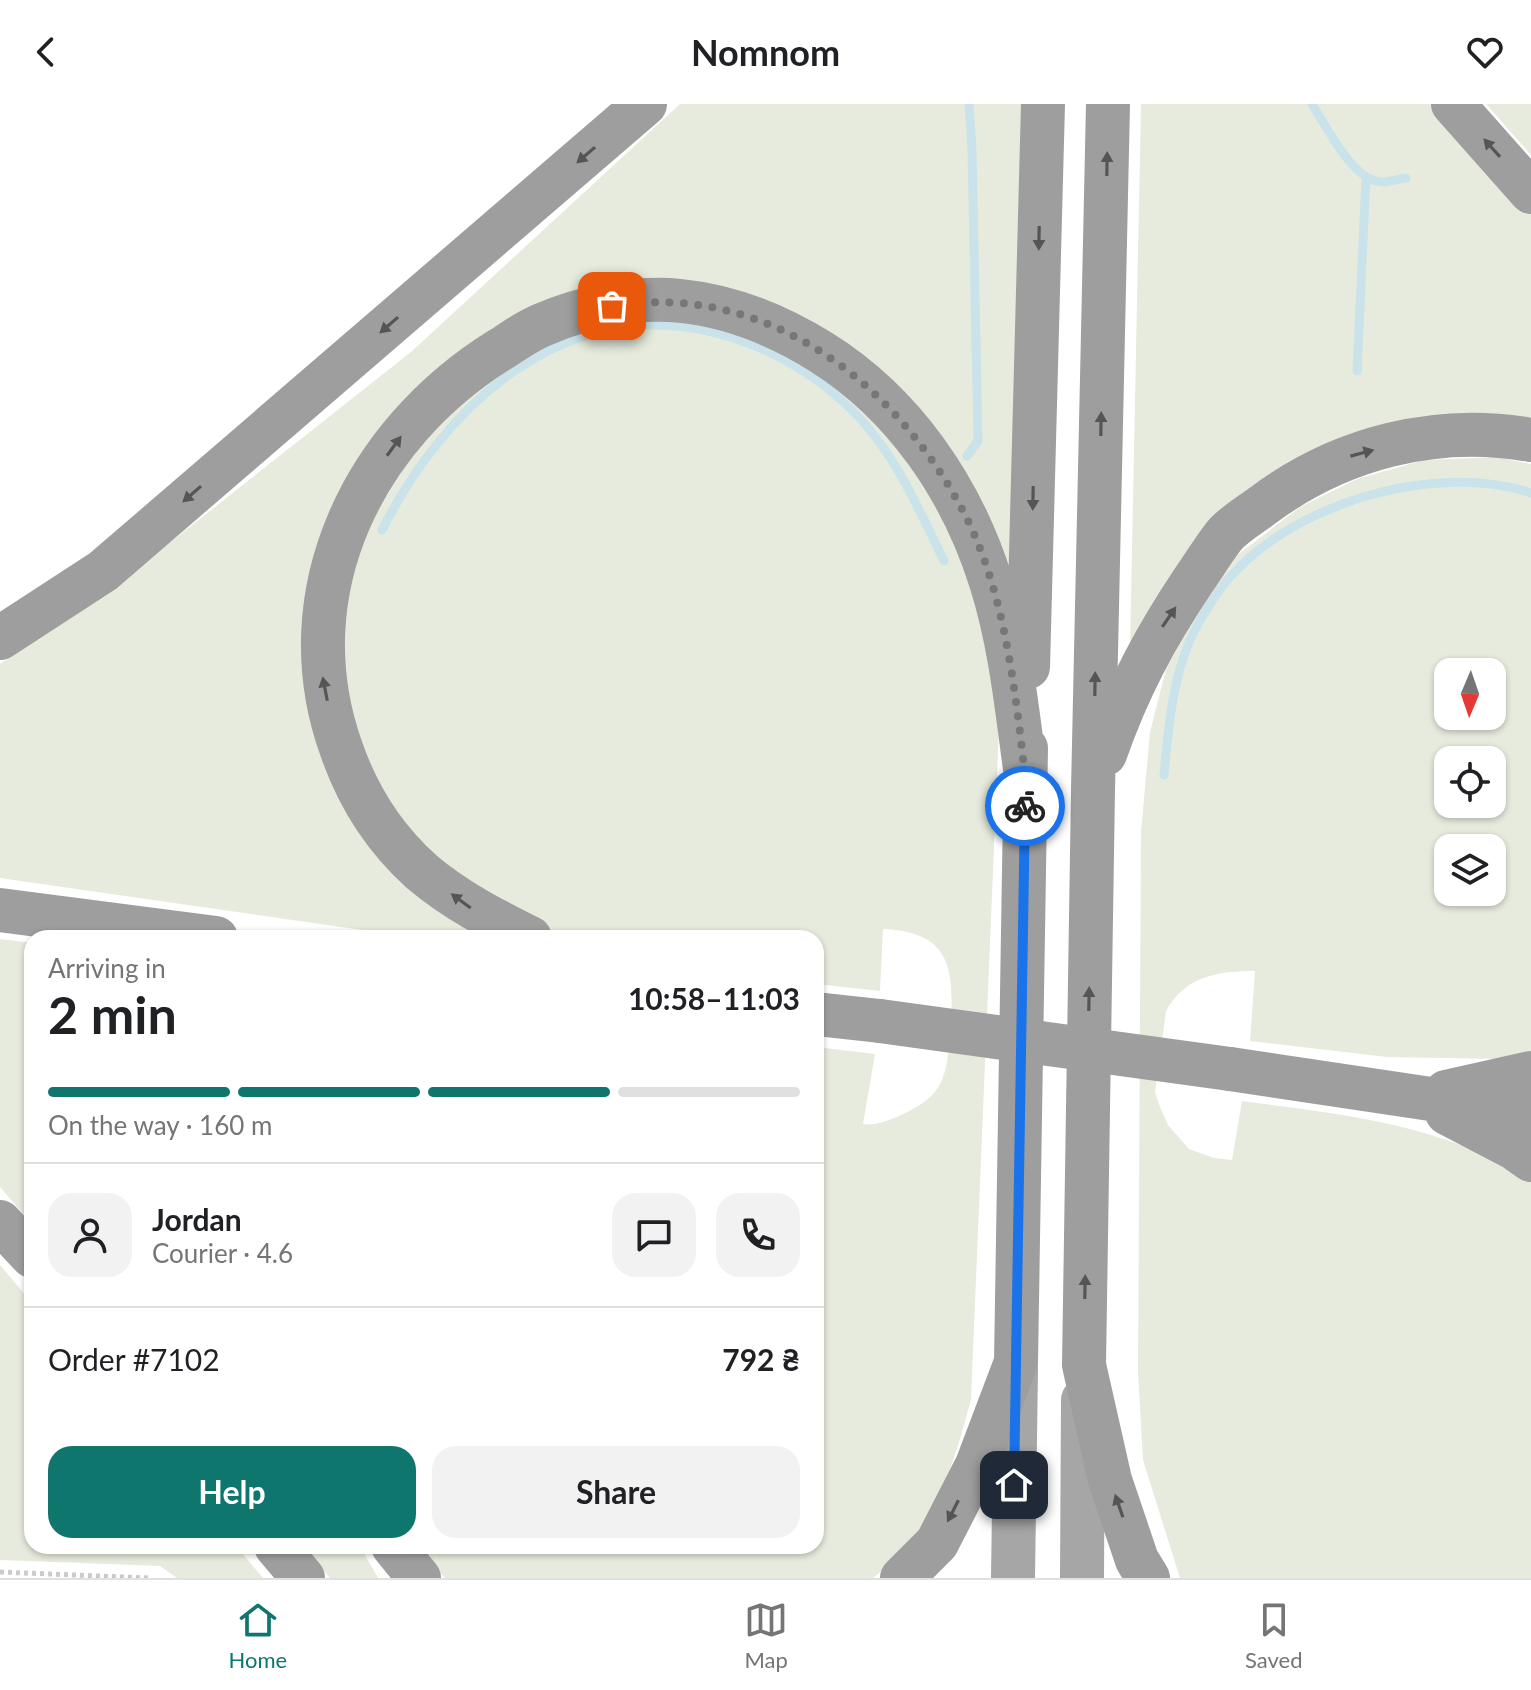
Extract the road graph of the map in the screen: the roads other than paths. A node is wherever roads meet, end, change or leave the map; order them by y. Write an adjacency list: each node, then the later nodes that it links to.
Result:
1 (645, 104): 7 (highway, one-way to 7)
2 (1043, 104): 8 (highway, one-way to 8)
3 (1108, 104): 9 (highway, one-way to 3)
4 (1453, 104): 5 (highway, one-way to 4)
5 (1531, 192)
6 (1531, 440): 9 (highway, one-way to 6)
7 (0, 638)
8 (1026, 776): 12 (highway, one-way to 8); 20 (highway)
9 (1093, 790): 21 (highway, one-way to 9)
10 (0, 910): 11 (highway)
11 (154, 930)
12 (514, 930)
13 (824, 1015): 15 (highway, bridge)
14 (1531, 1073): 15 (highway)
15 (1420, 1098): 16 (highway); 17 (highway)
16 (1531, 1114)
17 (1531, 1160)
18 (0, 1222): 19 (highway)
19 (24, 1248)
20 (1016, 1362): 26 (highway, one-way to 26); 27 (main road)
21 (1084, 1365): 28 (main road); 29 (highway, one-way to 21)
22 (283, 1554): 24 (highway)
23 (400, 1554): 25 (highway)
24 (303, 1578)
25 (419, 1578)
26 (902, 1578)
27 (1013, 1578)
28 (1082, 1578)
29 (1148, 1578)

